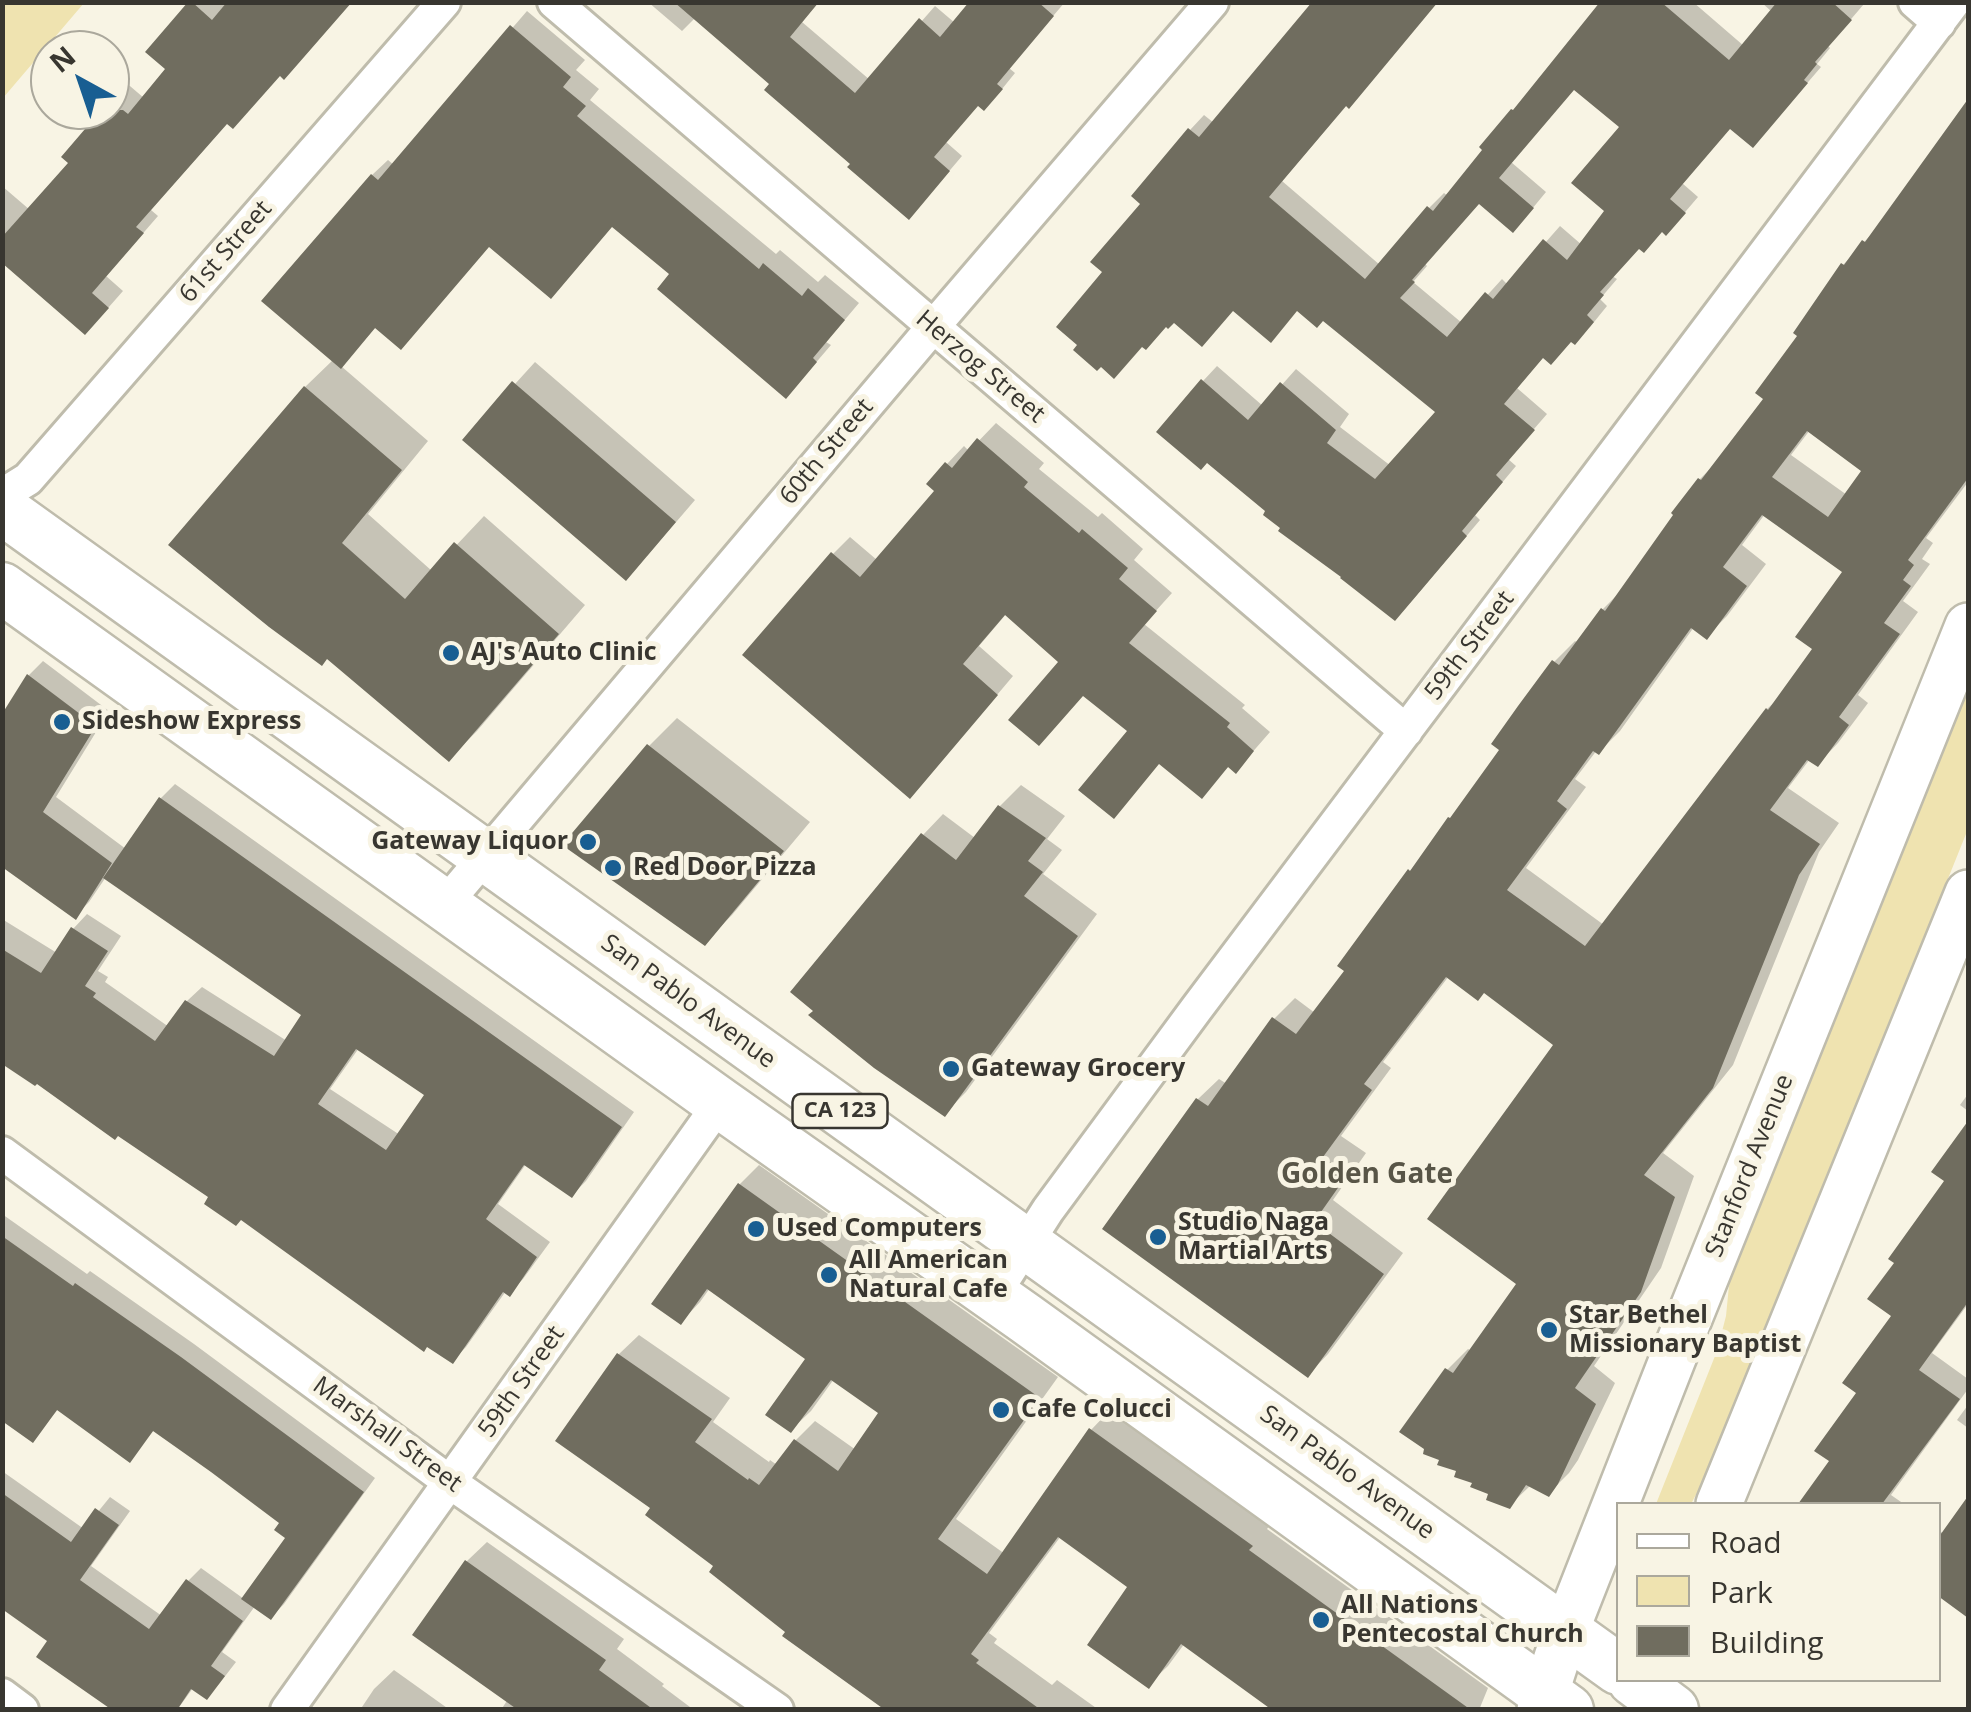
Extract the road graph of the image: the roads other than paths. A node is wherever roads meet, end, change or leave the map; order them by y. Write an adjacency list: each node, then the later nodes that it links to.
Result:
1 (444, 2): 6 (street, 61st Street)
2 (554, 2): 5 (street, Herzog Street)
3 (1212, 2): 5 (street, 60th Street)
4 (1936, 9): 10 (street, 59th Street)
5 (932, 326): 10 (street, Herzog Street); 11 (street, 60th Street)
6 (2, 495)
7 (2, 509): 11 (main road, San Pablo Avenue / CA 123)
8 (2, 588): 13 (main road, CA 123)
9 (1968, 626): 19 (main road, Stanford Avenue)
10 (1406, 731): 16 (street, 59th Street)
11 (486, 856): 13 (street, 60th Street); 16 (main road, San Pablo Avenue / CA 123)
12 (1968, 894): 20 (main road)
13 (445, 904): 14 (main road, CA 123)
14 (720, 1103): 17 (main road, CA 123); 18 (street, 59th Street)
15 (2, 1153): 18 (street, Marshall Street)
16 (1026, 1244): 17 (street, 59th Street); 22 (main road, San Pablo Avenue / CA 123)
17 (993, 1296): 25 (main road, CA 123)
18 (451, 1483): 27 (street, 59th Street); 28 (street, Marshall Street)
19 (1616, 1502)
20 (1721, 1502)
21 (1616, 1503): 22 (main road, Stanford Avenue)
22 (1566, 1630): 23 (main road, San Pablo Avenue / CA 123); 25 (main road, Stanford Avenue)
23 (1616, 1669)
24 (2, 1696): 26 (street)
25 (1551, 1704)
26 (22, 1710)
27 (287, 1710)
28 (776, 1710)

